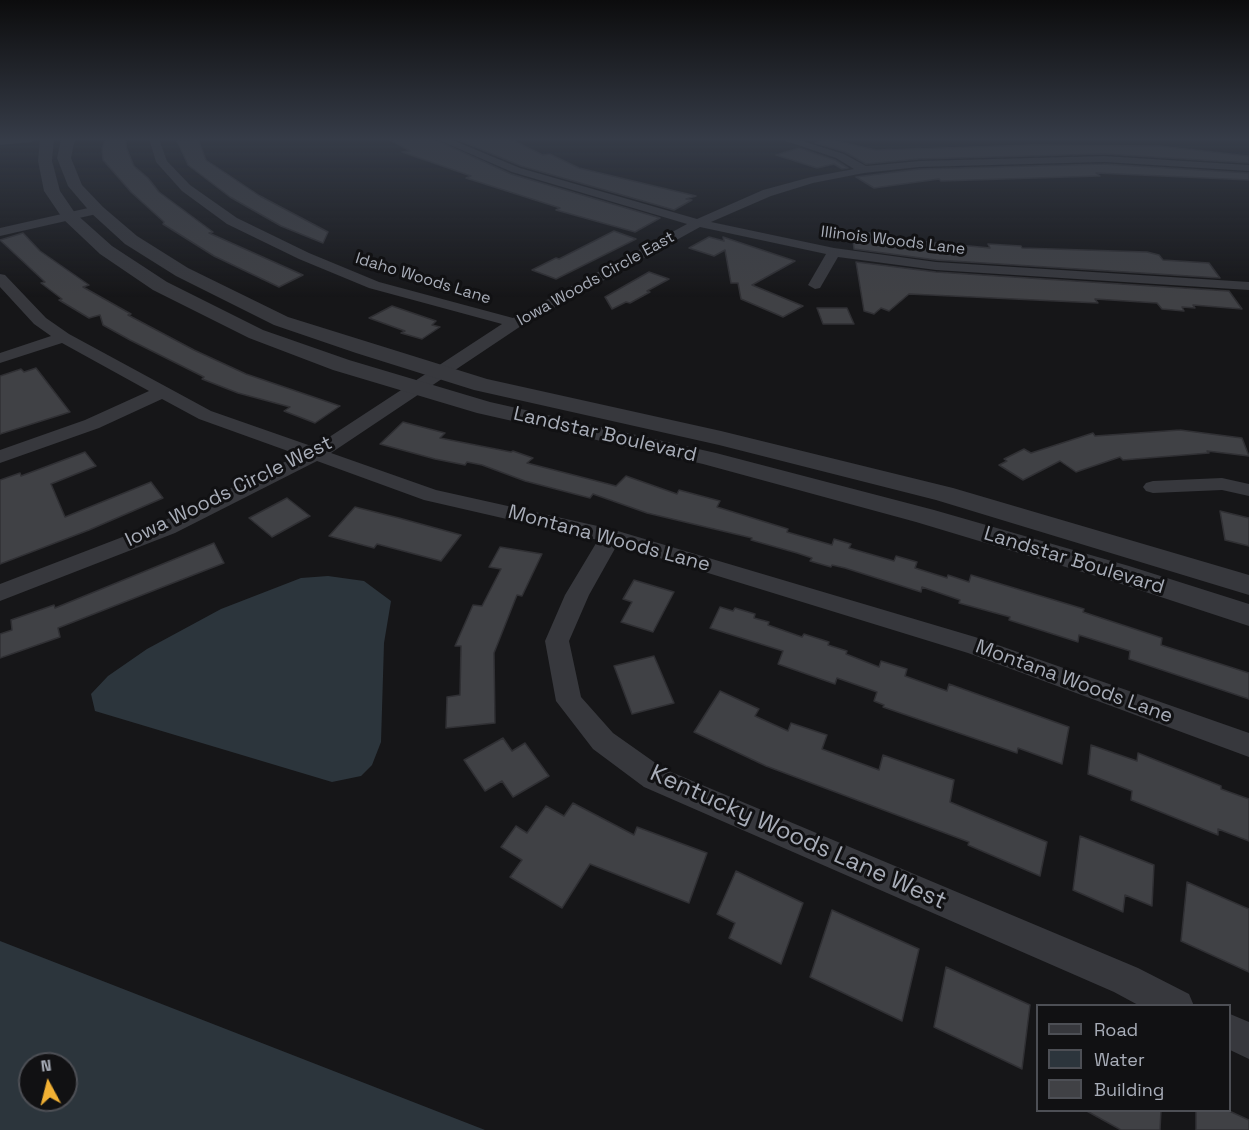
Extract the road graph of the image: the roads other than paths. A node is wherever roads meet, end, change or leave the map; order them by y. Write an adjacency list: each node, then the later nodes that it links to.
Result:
1 (52, 192): 7 (street, Landstar Boulevard)
2 (80, 192): 6 (street, Landstar Boulevard)
3 (194, 192): 14 (street, Idaho Woods Lane)
4 (584, 192): 8 (street, Illinois Woods Lane)
5 (768, 192): 8 (street, Iowa Woods Circle East)
6 (98, 210): 7 (street); 17 (street, Landstar Boulevard)
7 (69, 216): 9 (street); 18 (street, Landstar Boulevard)
8 (698, 223): 10 (street, Illinois Woods Lane); 14 (street, Iowa Woods Circle East)
9 (0, 232)
10 (834, 252): 12 (street); 13 (street, Illinois Woods Lane)
11 (2, 283): 15 (street, Montana Woods Lane)
12 (815, 285)
13 (1249, 286)
14 (515, 323): 17 (street, Iowa Woods Circle East)
15 (63, 337): 16 (street); 19 (street, Montana Woods Lane)
16 (0, 358)
17 (440, 372): 18 (street, Iowa Woods Circle East); 25 (street, Landstar Boulevard)
18 (416, 388): 20 (street, Iowa Woods Circle West); 27 (street, Landstar Boulevard)
19 (162, 392): 20 (street, Montana Woods Lane); 21 (street)
20 (318, 453): 24 (street, Montana Woods Lane); 26 (street, Iowa Woods Circle West)
21 (0, 457)
22 (1153, 487): 23 (street)
23 (1249, 490)
24 (611, 536): 28 (street, Montana Woods Lane); 29 (street, Kentucky Woods Lane West)
25 (1249, 585)
26 (0, 592)
27 (1249, 615)
28 (1249, 745)
29 (1175, 1004)
30 (1231, 1032): 31 (street)
31 (1249, 1041)

